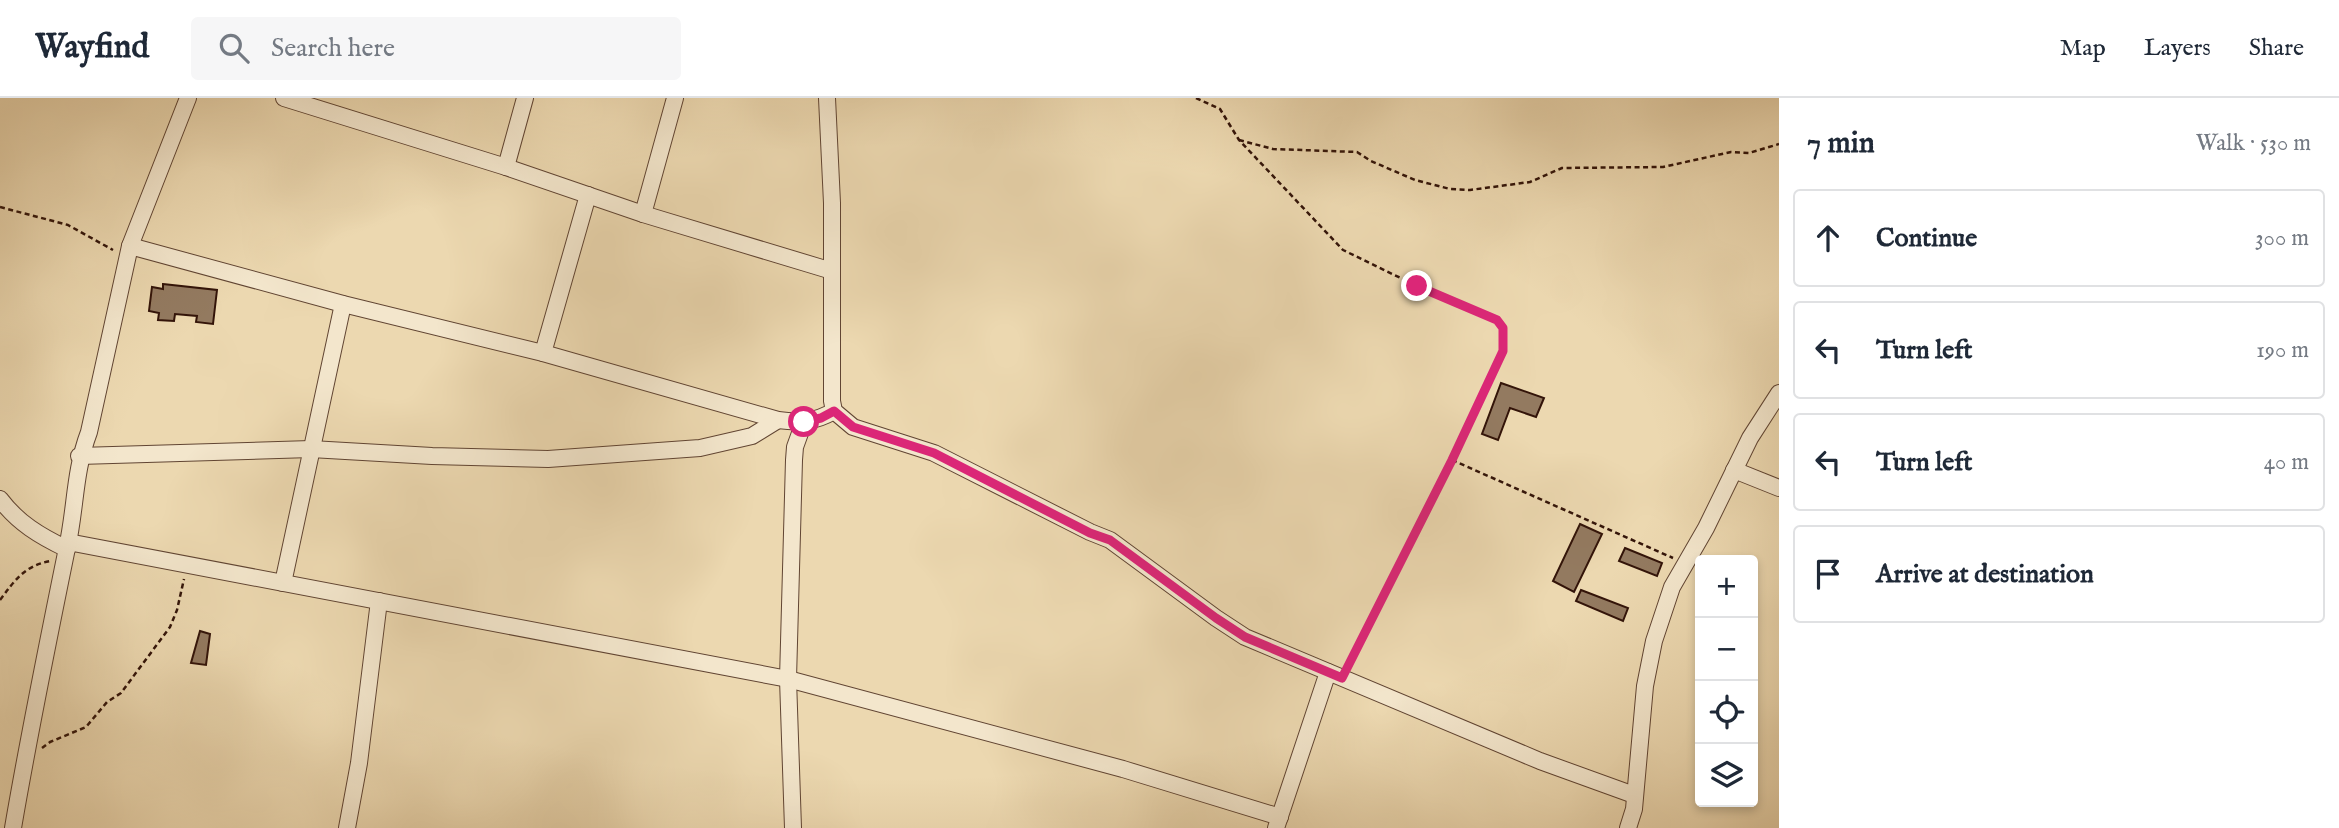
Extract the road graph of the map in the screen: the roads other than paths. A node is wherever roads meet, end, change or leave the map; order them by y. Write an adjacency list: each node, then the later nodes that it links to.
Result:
1 (188, 98): 9 (street)
2 (284, 98): 6 (street)
3 (524, 98): 6 (street)
4 (675, 98): 8 (street)
5 (827, 98): 10 (street)
6 (506, 167): 7 (street)
7 (588, 195): 8 (street); 12 (street)
8 (643, 214): 10 (street)
9 (130, 246): 11 (street); 18 (street)
10 (832, 271): 14 (street)
11 (343, 304): 12 (street); 17 (street)
12 (543, 353): 15 (street)
13 (1779, 393): 19 (street)
14 (834, 411): 16 (street); 25 (street)
15 (778, 420): 16 (street); 17 (street)
16 (804, 422): 26 (street)
17 (311, 449): 18 (street); 23 (street)
18 (79, 456): 22 (street)
19 (1734, 470): 20 (street); 27 (street)
20 (1779, 488)
21 (0, 499): 22 (street)
22 (67, 550): 23 (street); 29 (street)
23 (283, 583): 24 (street)
24 (379, 601): 26 (street); 30 (street)
25 (1335, 675): 27 (street); 28 (street)
26 (788, 679): 28 (street); 31 (street)
27 (1634, 795): 32 (street)
28 (1278, 822)
29 (13, 828)
30 (347, 828)
31 (793, 828)
32 (1628, 828)

